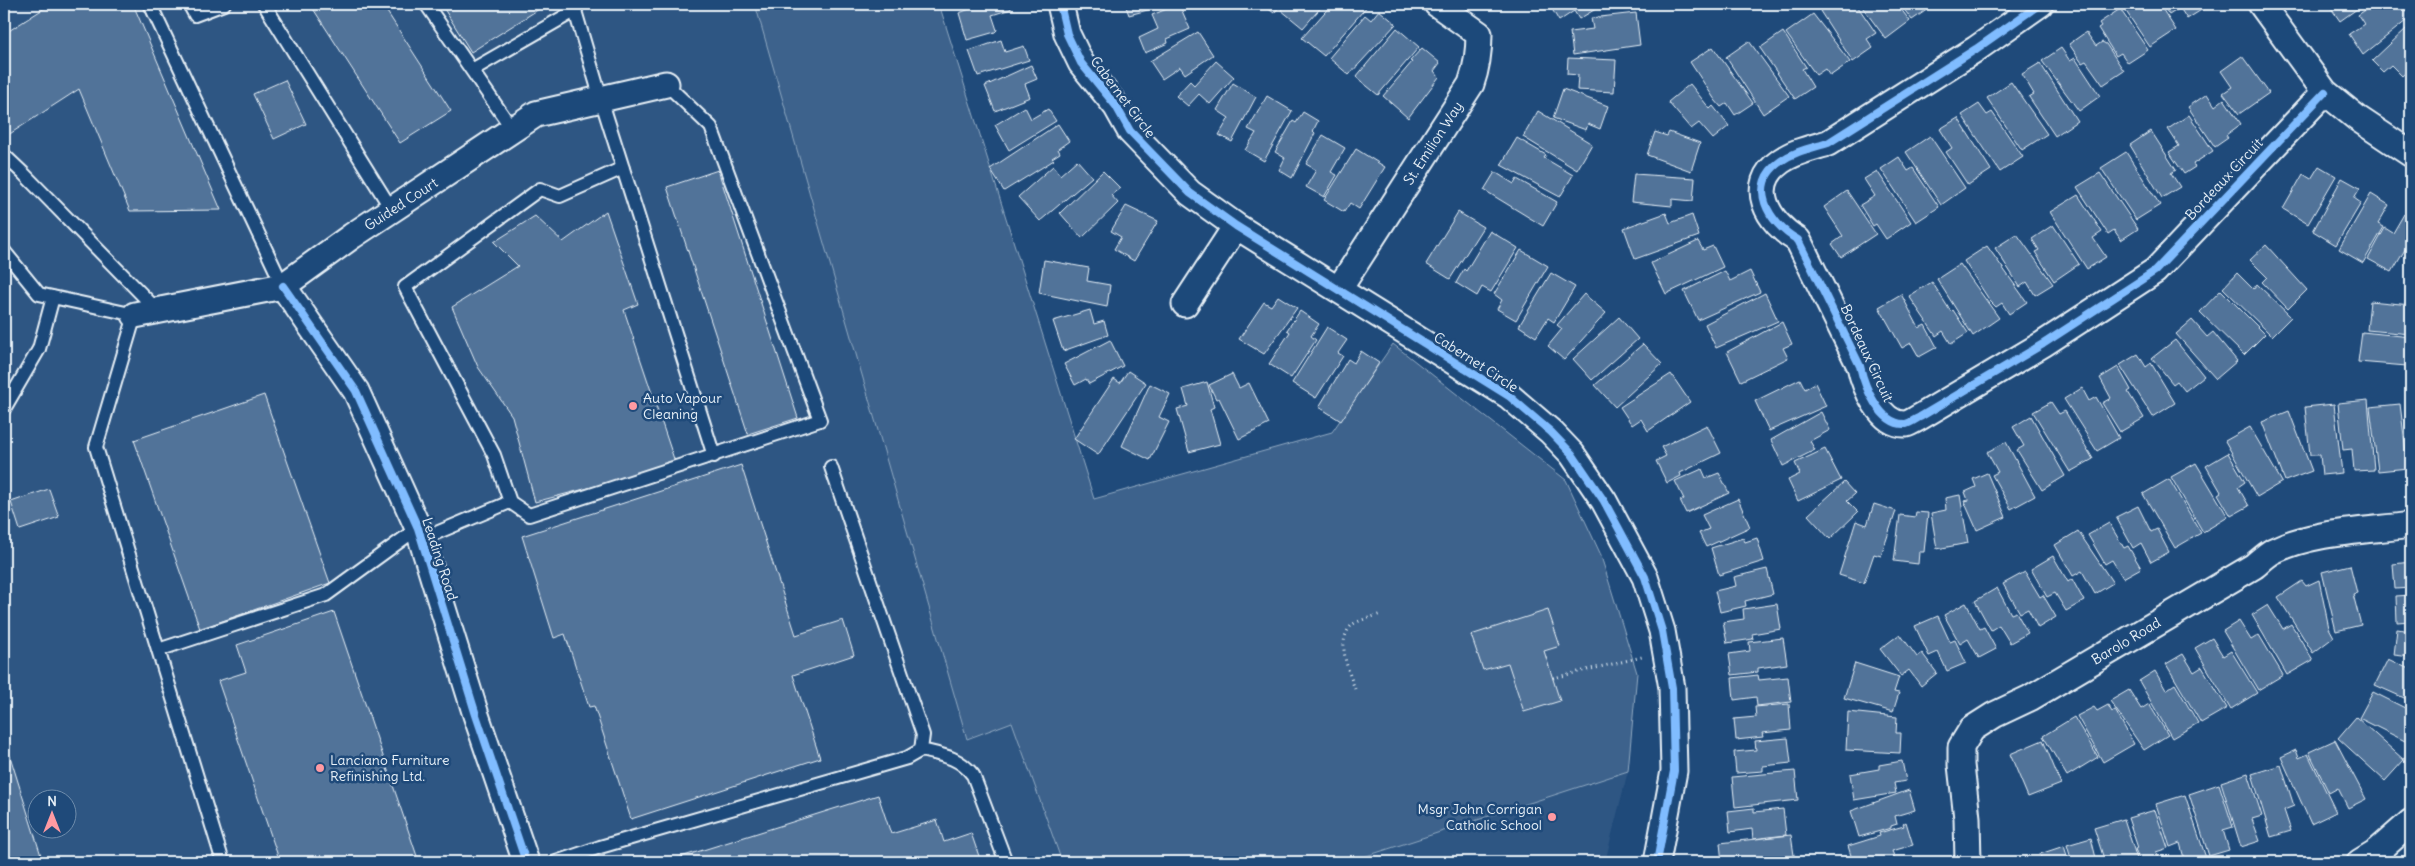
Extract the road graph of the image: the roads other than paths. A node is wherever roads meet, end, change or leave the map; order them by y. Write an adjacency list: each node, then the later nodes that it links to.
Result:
1 (150, 4): 22 (lane)
2 (189, 4): 3 (lane)
3 (224, 4)
4 (264, 4): 19 (lane)
5 (426, 4): 11 (lane)
6 (1060, 4): 20 (street, Cabernet Circle)
7 (1436, 4): 23 (street, St. Emilion Way)
8 (2040, 4): 13 (street, Bordeaux Circuit)
9 (2261, 4): 13 (street)
10 (575, 7): 11 (lane); 14 (lane)
11 (472, 70): 15 (lane)
12 (666, 84): 14 (street, Guided Court); 28 (lane)
13 (2325, 92): 16 (street)
14 (601, 99): 15 (street, Guided Court); 18 (lane)
15 (513, 130): 19 (street, Guided Court)
16 (2411, 154)
17 (4, 155): 26 (lane)
18 (623, 168): 28 (lane); 30 (lane)
19 (392, 210): 22 (street, Guided Court)
20 (1236, 226): 23 (street, Cabernet Circle); 25 (street)
21 (4, 251): 24 (lane)
22 (283, 286): 26 (street, Guided Court); 32 (street, Leading Road)
23 (1339, 289): 40 (street, Cabernet Circle)
24 (53, 297): 26 (lane); 27 (lane)
25 (1185, 304)
26 (147, 313): 33 (lane)
27 (4, 409)
28 (714, 456): 30 (lane)
29 (831, 467): 34 (lane)
30 (510, 502): 32 (lane)
31 (2411, 525): 41 (street, Barolo Road)
32 (420, 533): 33 (lane); 37 (street, Leading Road)
33 (158, 650): 36 (lane)
34 (921, 750): 38 (lane); 39 (lane)
35 (2411, 822): 42 (street)
36 (223, 862)
37 (526, 862)
38 (556, 862)
39 (1006, 862)
40 (1657, 862)
41 (1968, 862)
42 (2360, 862)

